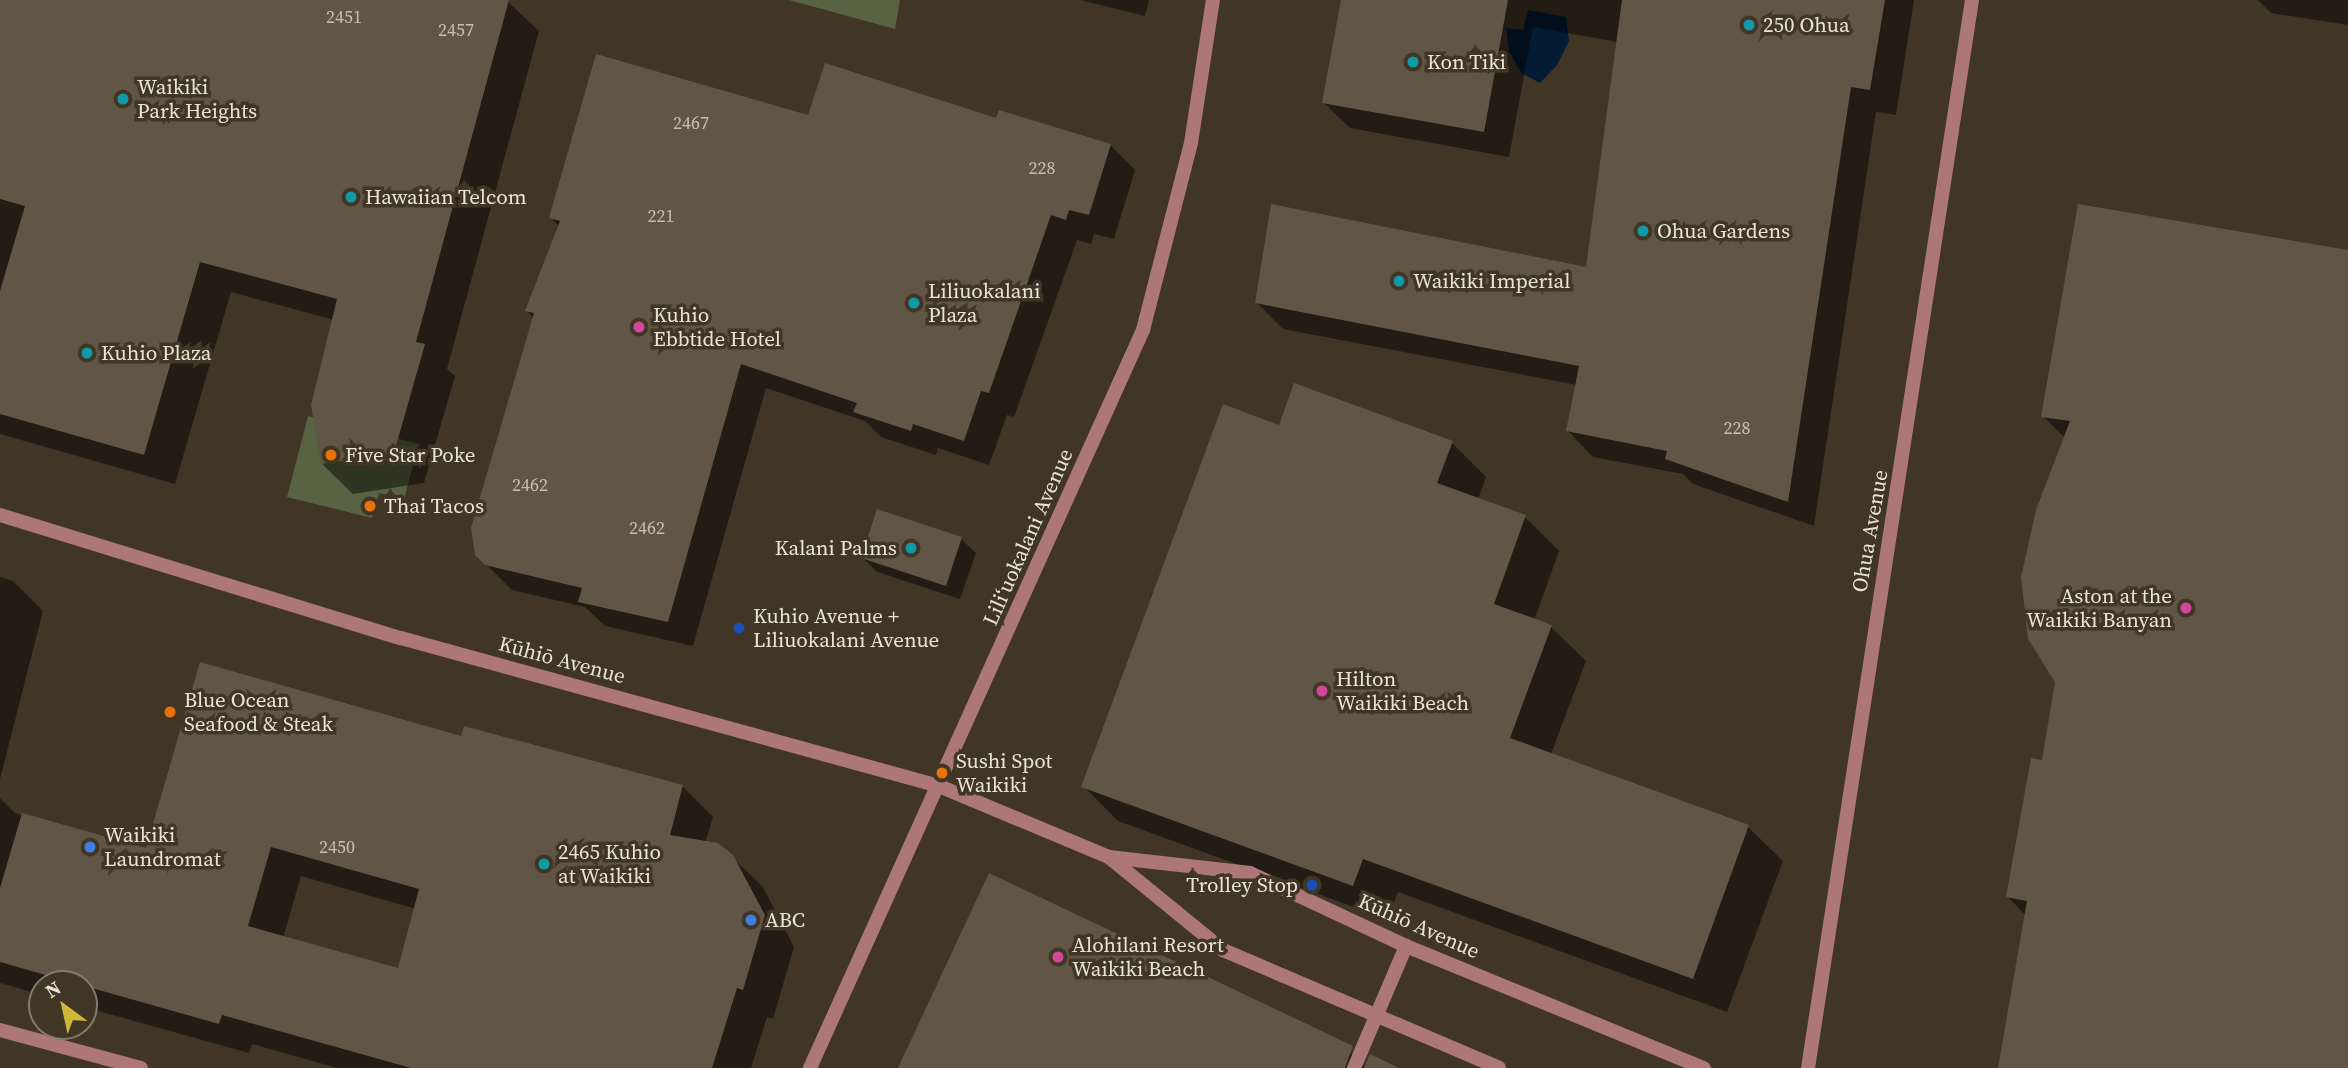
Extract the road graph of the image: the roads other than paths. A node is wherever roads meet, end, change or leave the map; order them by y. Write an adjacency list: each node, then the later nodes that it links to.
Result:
1 (1213, 0): 4 (street, Liliʻuokalani Avenue)
2 (1972, 0): 14 (street, Ohua Avenue)
3 (0, 515): 4 (street, Kūhiō Avenue)
4 (939, 786): 5 (street, Kūhiō Avenue); 10 (street, Liliʻuokalani Avenue)
5 (1109, 857): 6 (street, Kūhiō Avenue); 7 (street, Kūhiō Avenue)
6 (1406, 946): 7 (street); 13 (street, Kūhiō Avenue)
7 (1376, 1015): 11 (street); 12 (street, Kūhiō Avenue)
8 (0, 1030): 9 (street)
9 (141, 1068)
10 (810, 1068)
11 (1354, 1068)
12 (1499, 1068)
13 (1704, 1068)
14 (1808, 1068)

